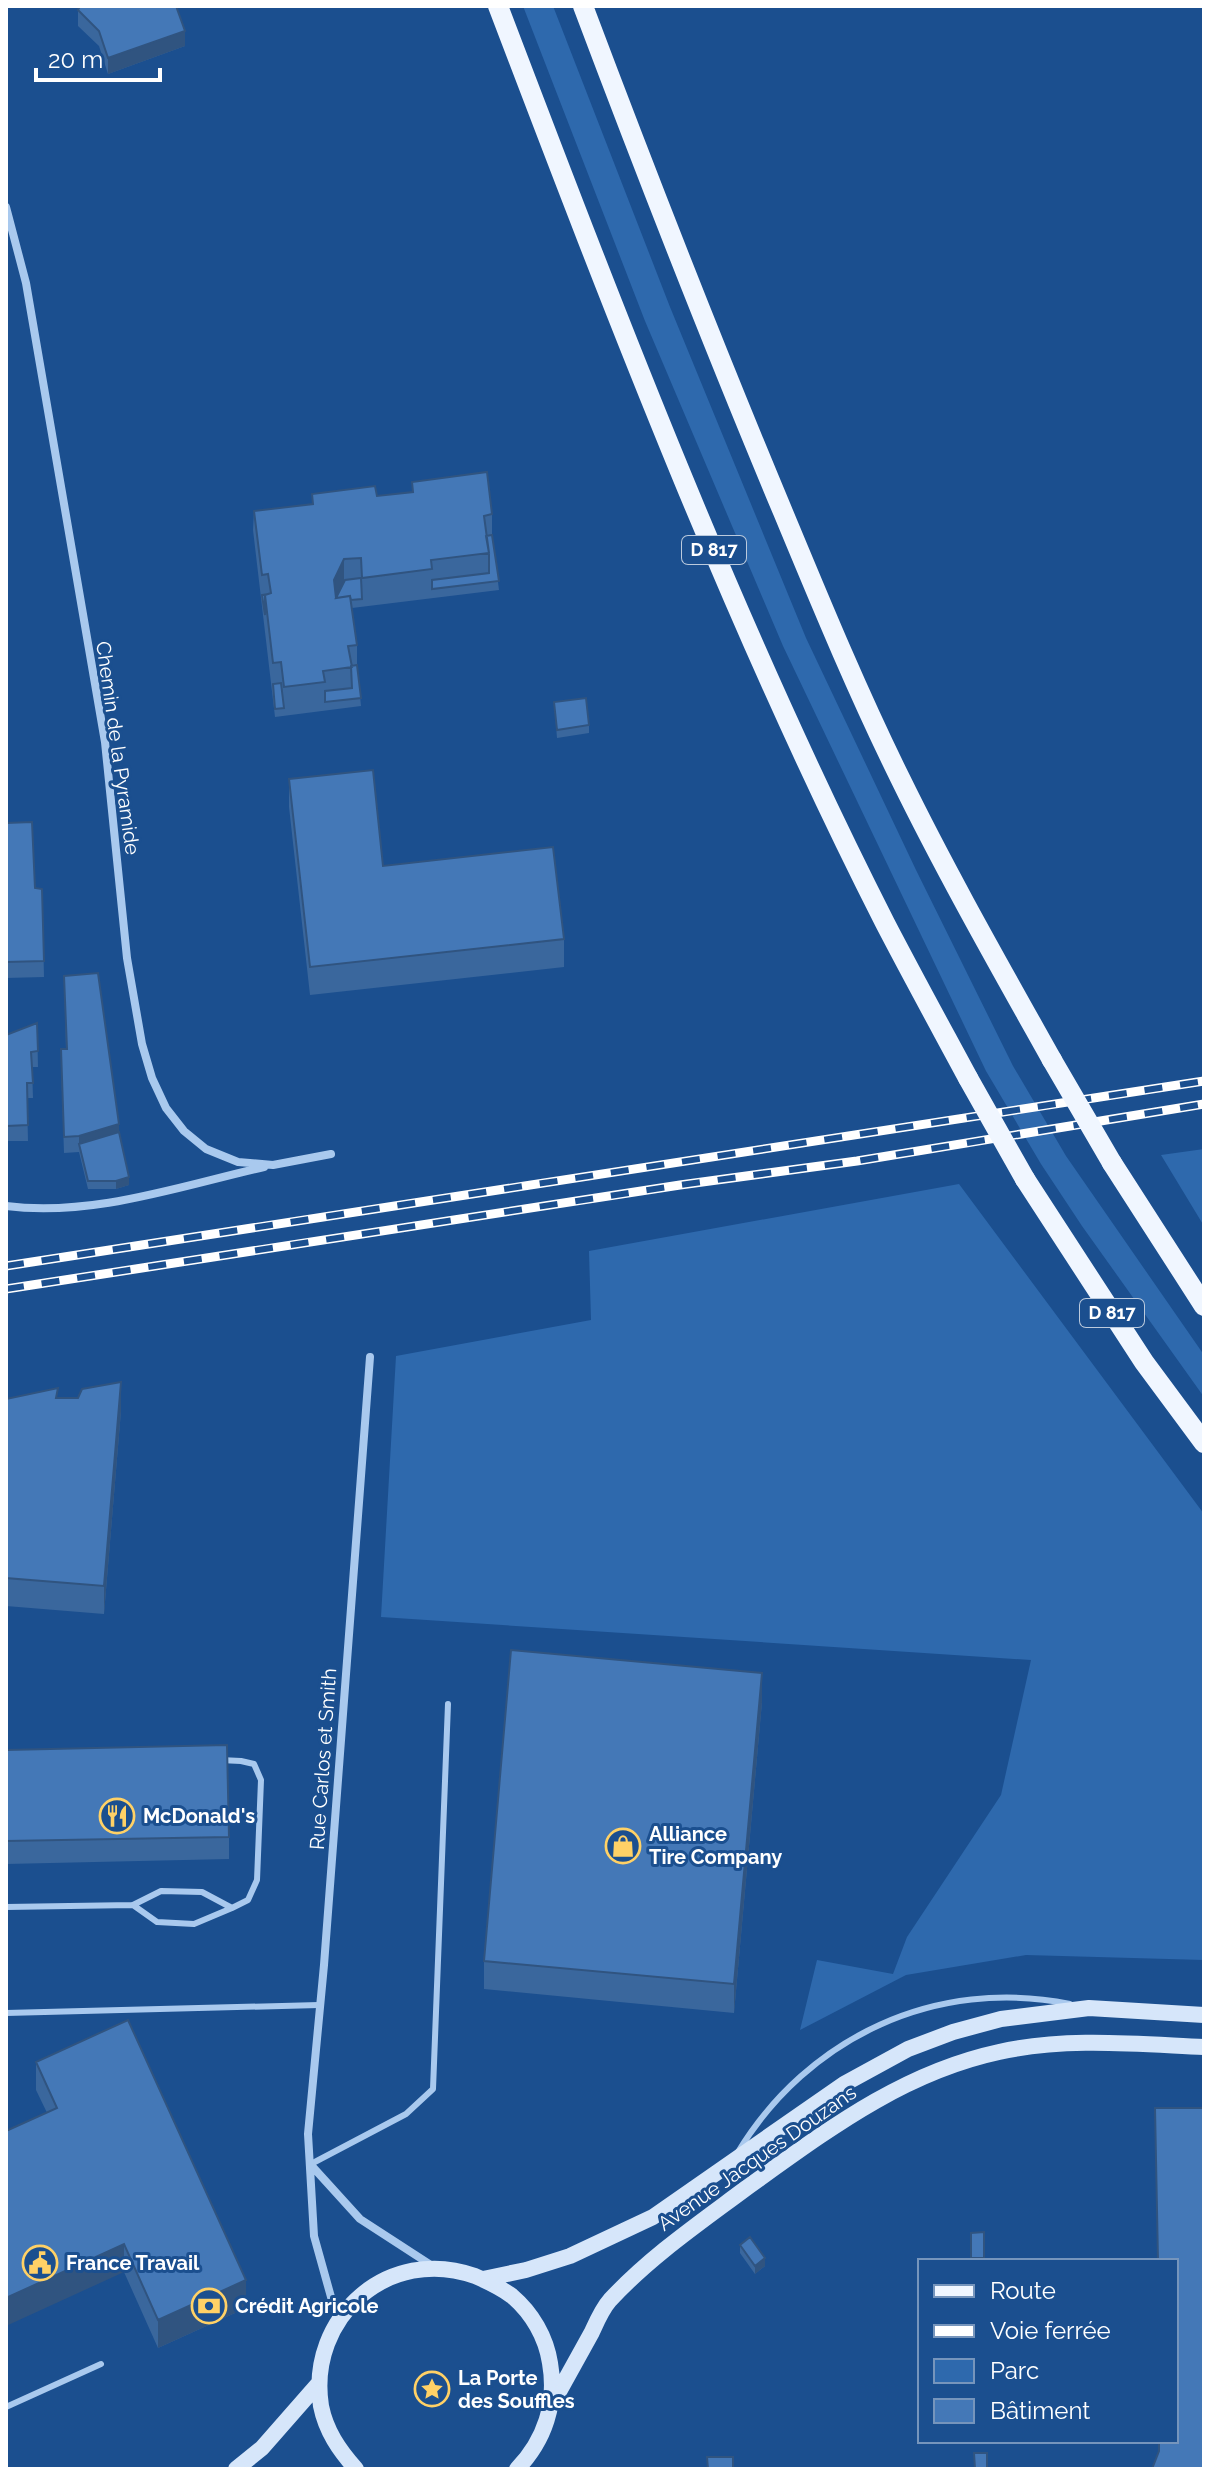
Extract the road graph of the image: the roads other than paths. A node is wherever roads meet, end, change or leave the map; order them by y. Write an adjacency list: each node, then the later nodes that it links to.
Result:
1 (498, 6): 9 (main road, D 817, bridge)
2 (583, 6): 7 (main road, bridge)
3 (6, 207): 5 (street, Chemin de la Pyramide)
4 (331, 1154): 5 (street, Chemin de la Pyramide)
5 (273, 1165): 6 (street)
6 (6, 1206)
7 (1204, 1306)
8 (370, 1357): 15 (street, Rue Carlos et Smith)
9 (1204, 1443)
10 (448, 1704): 21 (lane)
11 (210, 1760): 14 (lane)
12 (133, 1905): 13 (lane); 14 (lane); 14 (lane)
13 (6, 1907)
14 (232, 1908)
15 (319, 2005): 17 (lane); 21 (street, Rue Carlos et Smith)
16 (1089, 2008): 18 (main road, Avenue Jacques Douzans); 20 (main road, Avenue Jacques Douzans); 20 (lane, Avenue Jacques Douzans)
17 (6, 2013)
18 (1204, 2015)
19 (1204, 2047): 27 (main road, Avenue Jacques Douzans)
20 (732, 2162): 23 (main road, Avenue Jacques Douzans)
21 (311, 2164): 22 (street); 24 (street, Rue Carlos et Smith)
22 (434, 2267): 23 (main road); 24 (main road)
23 (483, 2279): 27 (main road)
24 (338, 2324): 26 (main road)
25 (101, 2364): 28 (lane)
26 (319, 2383): 30 (main road); 31 (main road)
27 (551, 2406): 29 (main road)
28 (6, 2407)
29 (526, 2465)
30 (236, 2469)
31 (356, 2469)

